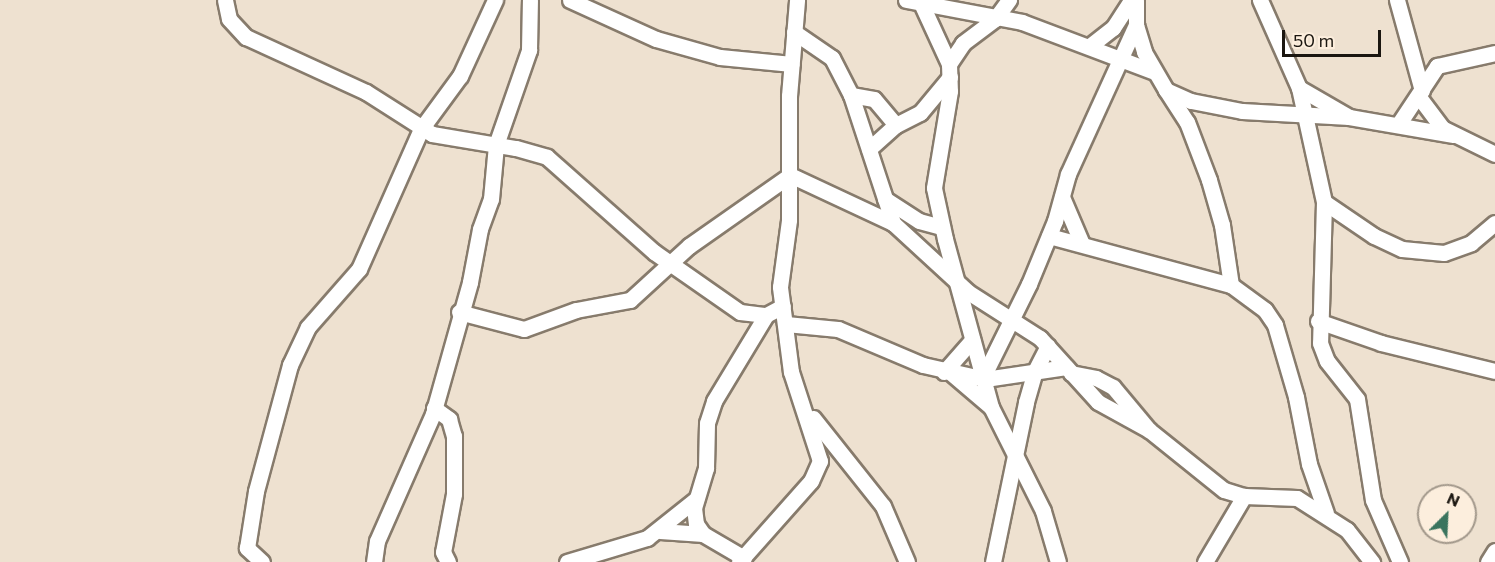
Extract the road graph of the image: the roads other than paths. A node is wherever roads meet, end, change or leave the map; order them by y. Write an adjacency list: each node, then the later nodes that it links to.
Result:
1 (225, 0): 32 (street)
2 (495, 0): 32 (street)
3 (530, 0): 28 (street)
4 (570, 0): 18 (street)
5 (797, 0): 14 (street)
6 (1009, 0): 12 (street)
7 (1131, 0): 15 (street)
8 (1136, 0): 13 (street)
9 (1260, 0): 21 (street)
10 (1397, 0): 23 (street)
11 (910, 1): 12 (street); 19 (street)
12 (995, 19): 15 (street); 19 (street)
13 (1136, 25): 17 (street); 20 (street)
14 (794, 32): 18 (street); 24 (street)
15 (1091, 45): 17 (street)
16 (1495, 53): 23 (street)
17 (1119, 58): 20 (street); 40 (street)
18 (792, 64): 39 (street)
19 (949, 70): 25 (street); 29 (street)
20 (1154, 72): 22 (street)
21 (1299, 88): 26 (street); 27 (street)
22 (1166, 90): 26 (street); 51 (street)
23 (1421, 94): 31 (street); 33 (street)
24 (851, 95): 30 (street); 36 (street)
25 (920, 113): 29 (street); 30 (street)
26 (1308, 117): 27 (street); 42 (street)
27 (1349, 117): 31 (street)
28 (504, 121): 34 (street); 35 (street)
29 (944, 121): 45 (street)
30 (896, 125): 36 (street)
31 (1398, 125): 33 (street)
32 (421, 129): 34 (street); 77 (street)
33 (1453, 135): 37 (street)
34 (496, 145): 35 (street); 38 (street)
35 (516, 148): 38 (street); 49 (street)
36 (869, 149): 41 (street)
37 (1495, 154)
38 (496, 172): 53 (street)
39 (790, 175): 43 (street); 49 (street); 52 (street)
40 (1062, 197): 46 (street); 47 (street)
41 (885, 199): 43 (street); 45 (street)
42 (1324, 202): 44 (street); 56 (street)
43 (893, 223): 48 (street)
44 (1495, 223)
45 (944, 233): 48 (street); 50 (street)
46 (1049, 236): 47 (street); 55 (street)
47 (1082, 244): 51 (street)
48 (926, 251): 50 (street)
49 (672, 264): 53 (street); 54 (street)
50 (959, 282): 55 (street); 58 (street)
51 (1231, 285): 72 (street)
52 (783, 306): 54 (street); 57 (street)
53 (459, 312): 66 (street)
54 (766, 315): 71 (street)
55 (1011, 316): 59 (street); 64 (street)
56 (1318, 321): 62 (street); 86 (street)
57 (786, 324): 63 (street); 65 (street)
58 (972, 340): 63 (street); 64 (street)
59 (1048, 346): 60 (street); 61 (street)
60 (1068, 370): 61 (street); 68 (street); 68 (street)
61 (1035, 371): 64 (street); 69 (street)
62 (1495, 371)
63 (947, 373): 64 (street); 67 (street)
64 (984, 377): 67 (street)
65 (803, 406): 76 (street); 81 (street)
66 (434, 408): 78 (street); 79 (street)
67 (991, 408): 69 (street)
68 (1149, 430): 70 (street)
69 (1014, 454): 82 (street); 83 (street)
70 (1244, 496): 72 (street); 84 (street)
71 (696, 499): 73 (street); 74 (street)
72 (1326, 513): 85 (street)
73 (660, 531): 74 (street); 80 (street)
74 (703, 534): 76 (street)
75 (1495, 550): 87 (street)
76 (742, 560)
77 (262, 562)
78 (374, 562)
79 (448, 562)
80 (567, 562)
81 (907, 562)
82 (993, 562)
83 (1058, 562)
84 (1205, 562)
85 (1372, 562)
86 (1400, 562)
87 (1488, 562)

